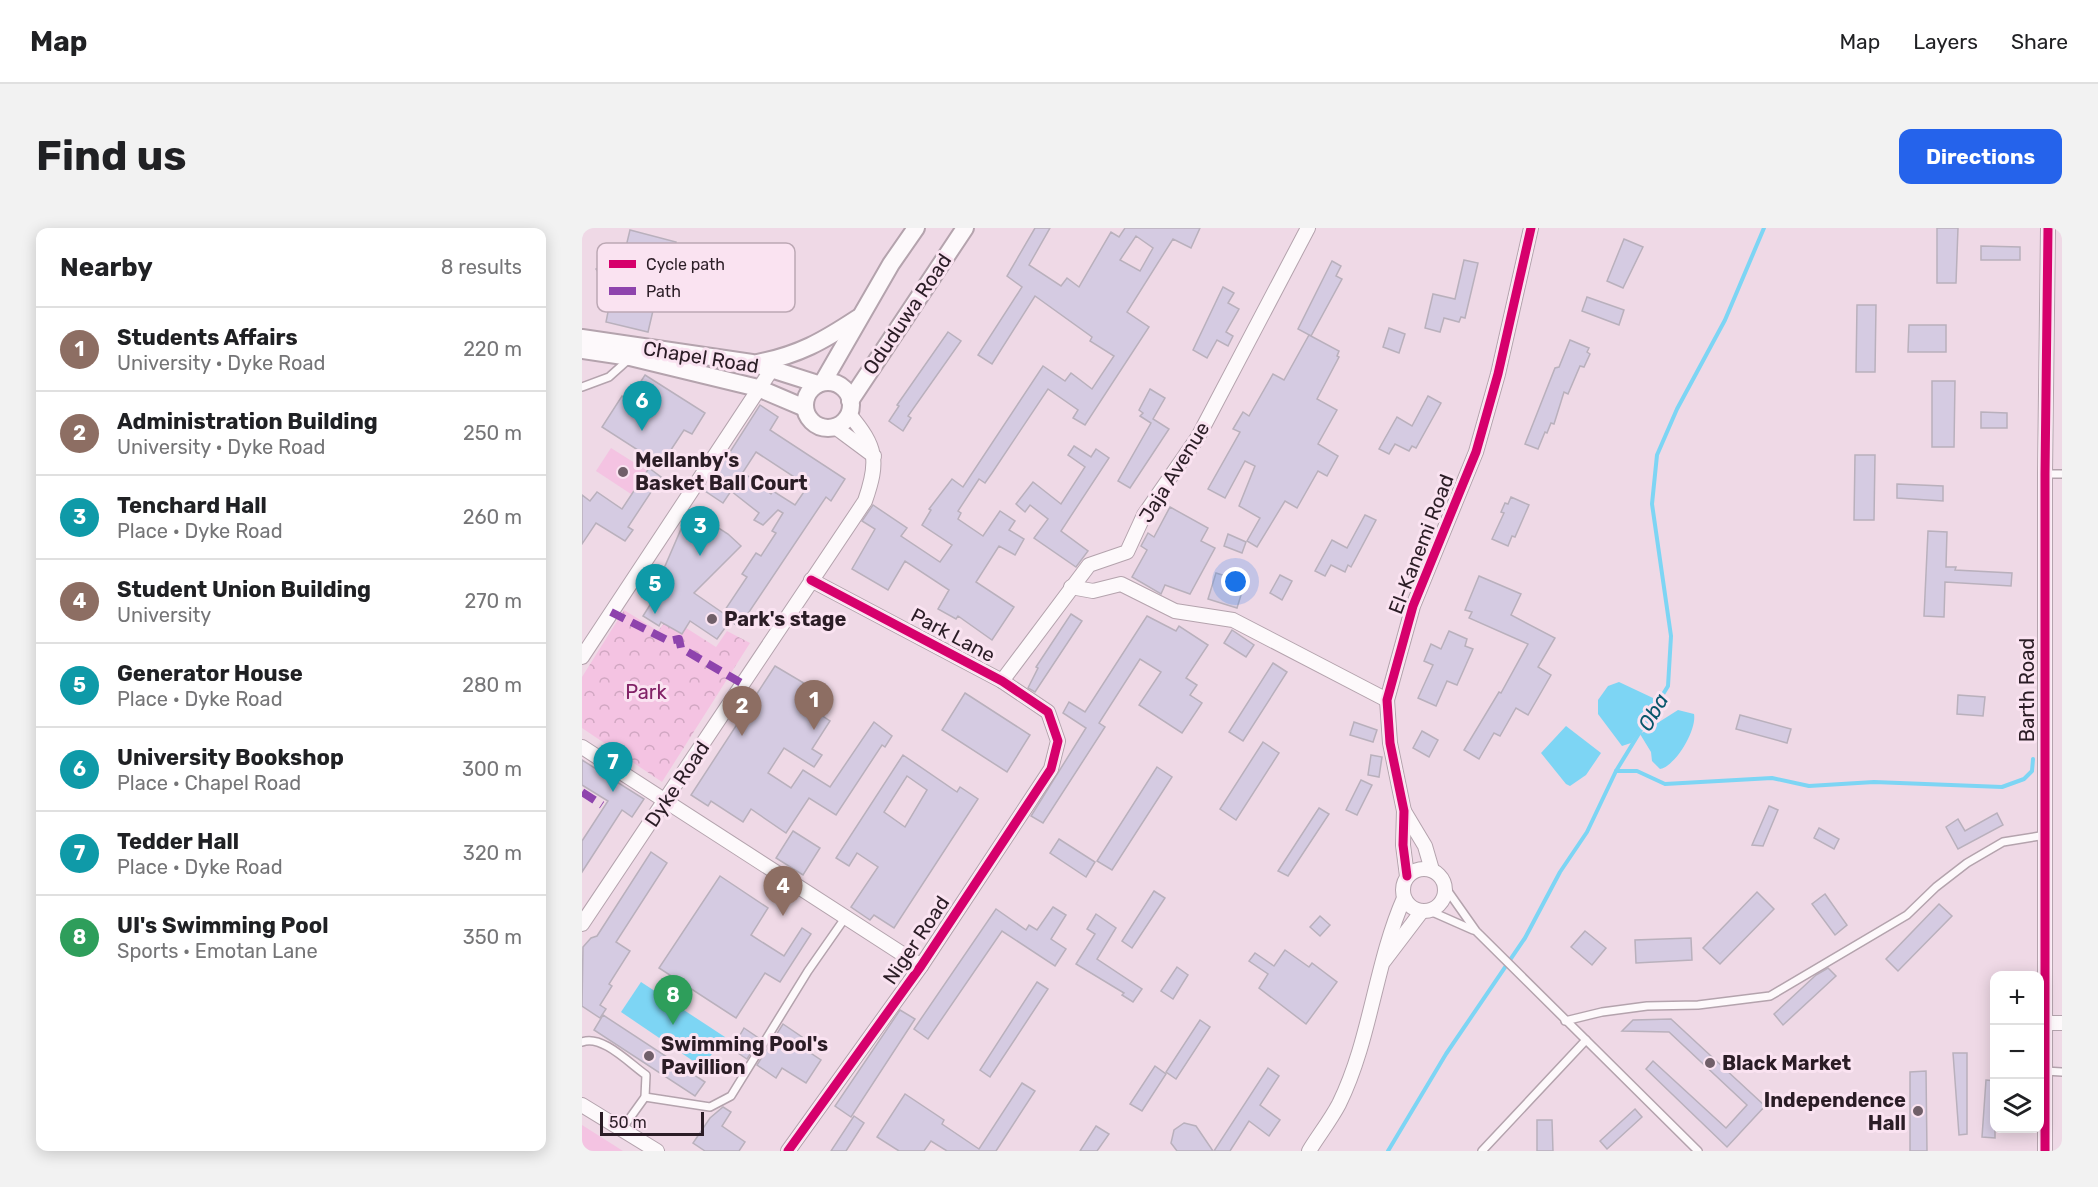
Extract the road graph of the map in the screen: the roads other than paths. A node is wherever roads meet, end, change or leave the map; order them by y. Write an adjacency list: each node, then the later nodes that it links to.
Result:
1 (916, 228): 6 (street, Oduduwa Road)
2 (965, 228): 15 (street, Oduduwa Road)
3 (1308, 228): 22 (street, Jaja Avenue)
4 (1531, 228): 25 (street, El-Kanemi Road)
5 (2048, 228): 19 (street, Barth Road)
6 (861, 316): 10 (street); 12 (street, Oduduwa Road)
7 (582, 338): 10 (street, Chapel Road)
8 (582, 350): 9 (street, Chapel Road)
9 (630, 357): 13 (lane); 14 (street, Chapel Road)
10 (752, 363): 11 (street, Chapel Road)
11 (772, 369): 12 (street, Chapel Road); 14 (street)
12 (821, 383): 15 (street); 16 (street)
13 (582, 387)
14 (758, 388): 16 (street, Chapel Road); 23 (street)
15 (850, 407): 17 (street); 18 (street)
16 (805, 408): 17 (street)
17 (835, 427): 18 (street)
18 (876, 457): 21 (street, Dyke Road)
19 (2045, 474): 20 (lane); 30 (street, Barth Road)
20 (2062, 474)
21 (811, 580): 24 (street, Park Lane); 28 (street, Dyke Road)
22 (1071, 587): 24 (street, Jaja Avenue); 25 (street)
23 (582, 657)
24 (1002, 681): 26 (street, Park Lane)
25 (1387, 700): 29 (street, El-Kanemi Road)
26 (1058, 741): 40 (street, Niger Road)
27 (582, 747): 28 (street)
28 (666, 800): 36 (street); 37 (street, Dyke Road)
29 (1404, 811): 31 (street, El-Kanemi Road); 32 (street, El-Kanemi Road)
30 (2046, 835): 41 (lane); 42 (street, Barth Road)
31 (1432, 870): 32 (street); 33 (street)
32 (1407, 876): 34 (street)
33 (1445, 887): 35 (street); 38 (lane)
34 (1404, 897): 35 (street); 39 (street)
35 (1426, 911): 38 (lane); 39 (street)
36 (845, 918): 40 (street); 48 (lane)
37 (582, 924)
38 (1476, 931): 41 (lane)
39 (1383, 963): 53 (street)
40 (921, 966): 52 (street, Niger Road)
41 (1565, 1021): 44 (lane)
42 (2044, 1023): 43 (street)
43 (2062, 1023)
44 (1586, 1040): 54 (lane); 55 (lane)
45 (582, 1042): 48 (lane)
46 (2044, 1071): 47 (lane); 56 (street, Barth Road)
47 (2062, 1072)
48 (645, 1097): 50 (lane)
49 (582, 1105): 50 (street)
50 (622, 1130): 51 (street)
51 (657, 1151)
52 (788, 1151)
53 (1309, 1151)
54 (1482, 1151)
55 (1698, 1151)
56 (2045, 1151)

